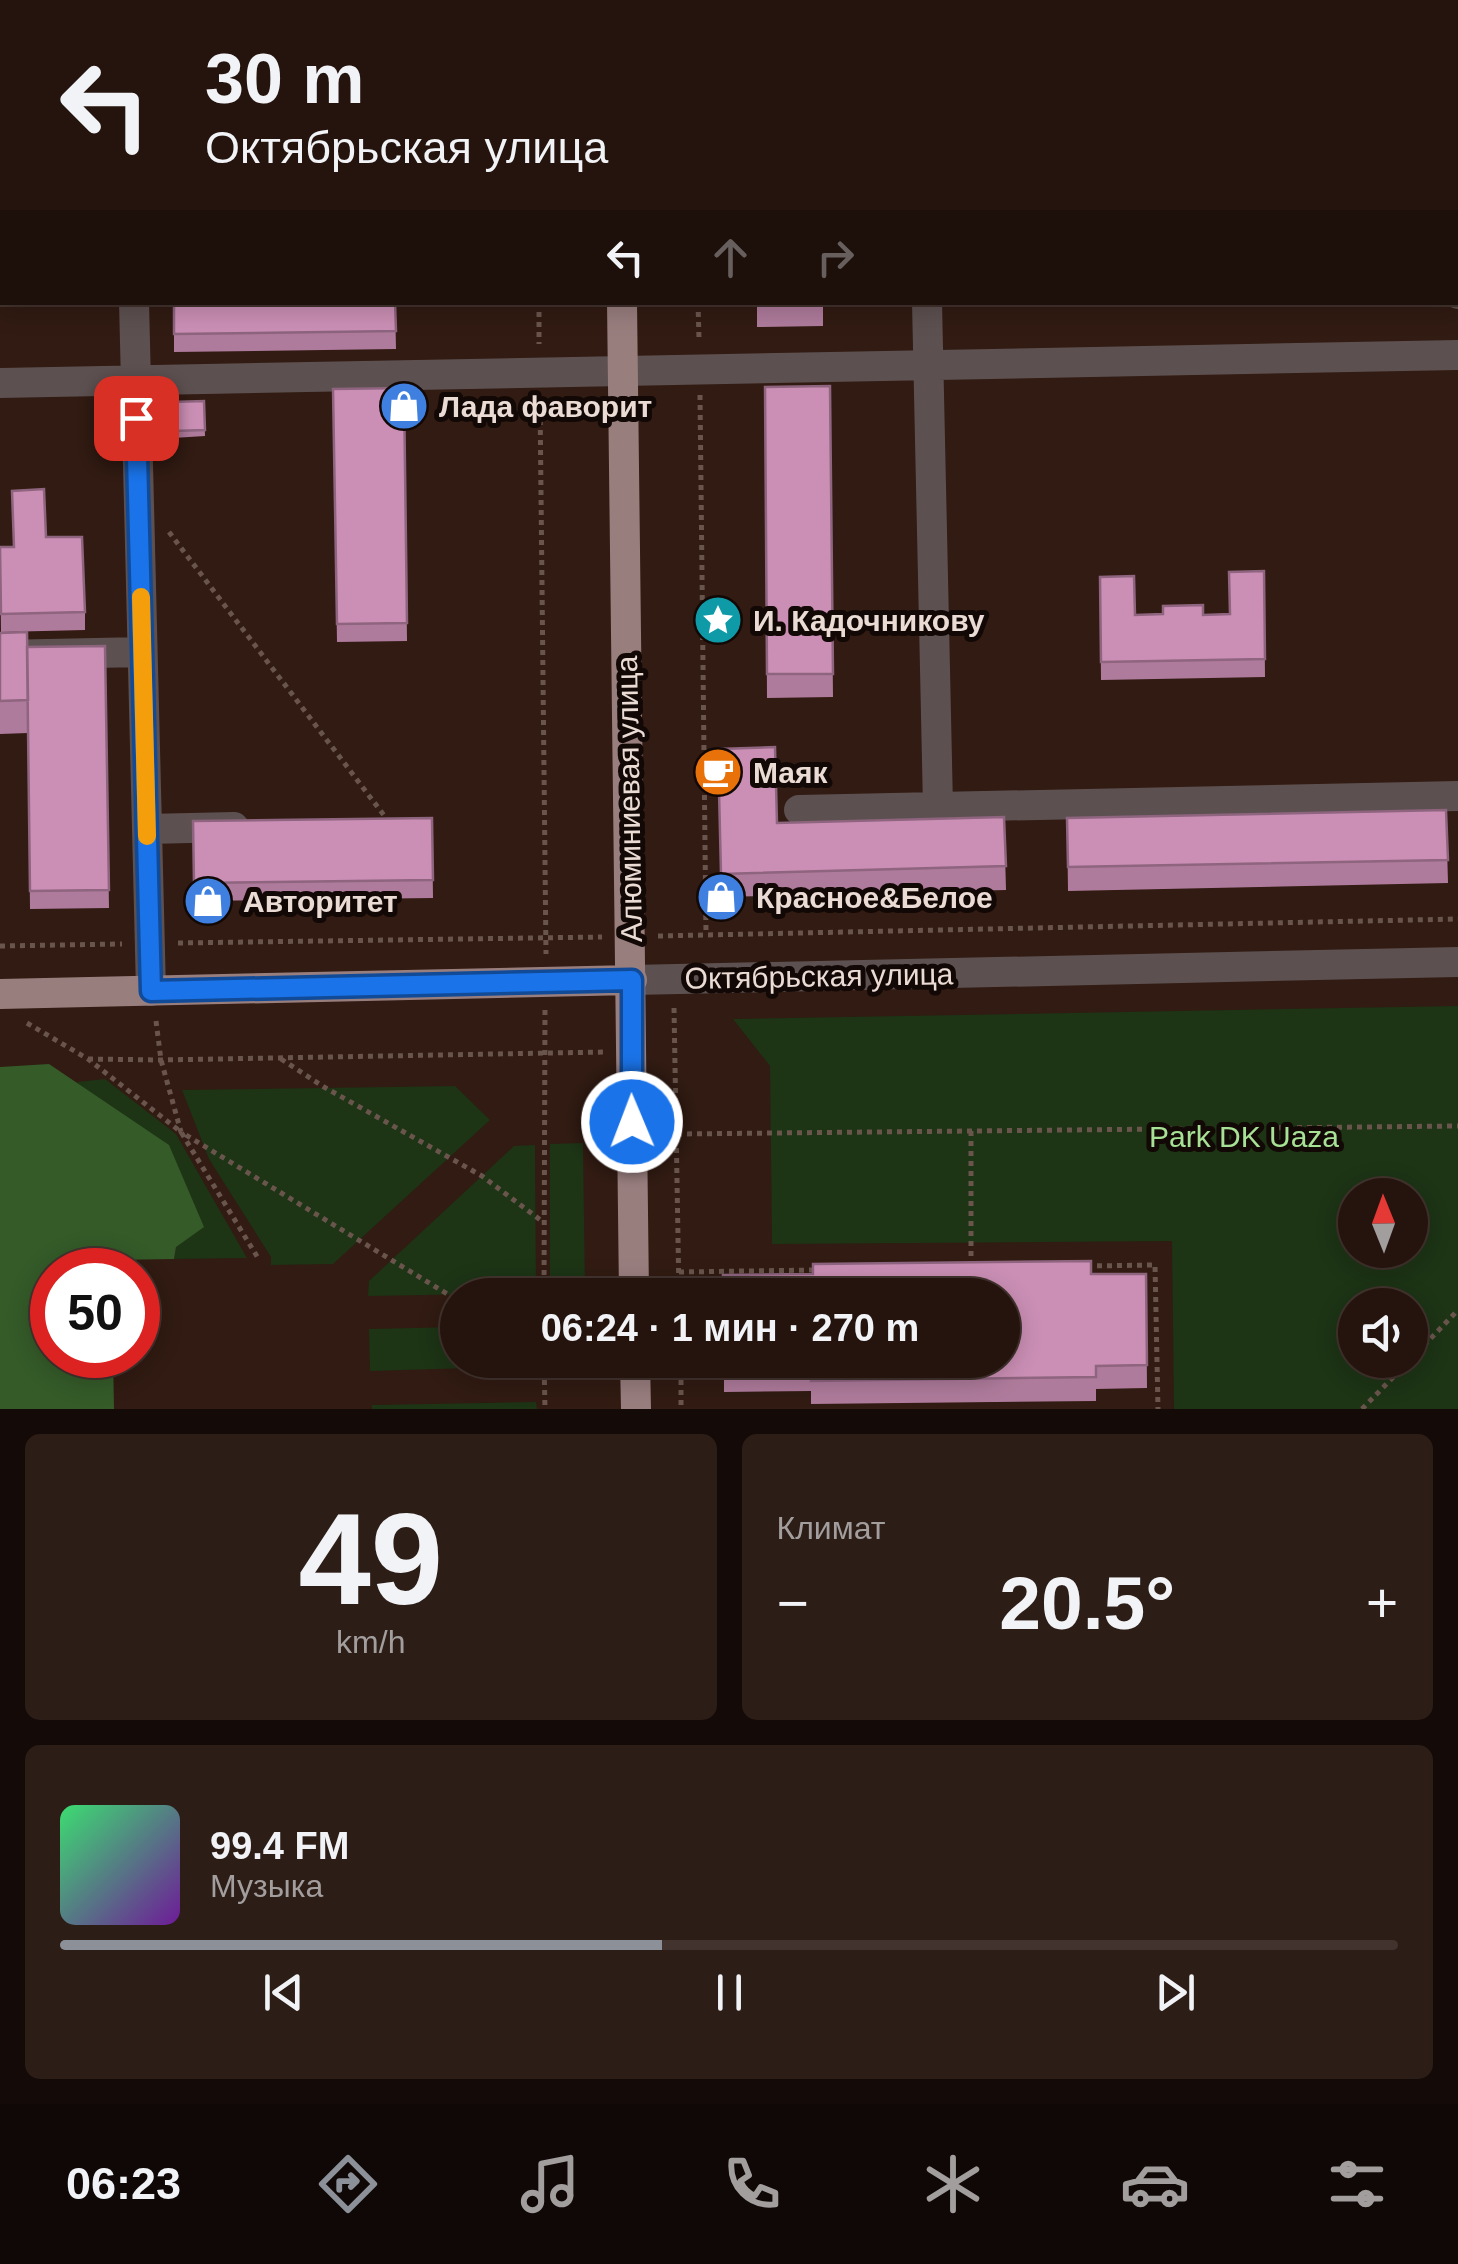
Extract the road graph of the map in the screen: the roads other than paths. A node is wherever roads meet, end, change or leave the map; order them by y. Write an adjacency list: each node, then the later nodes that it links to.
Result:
1 (134, 305): 7 (street)
2 (622, 305): 6 (main road, Алюминиевая улица)
3 (927, 305): 5 (street)
4 (1458, 355): 5 (street)
5 (928, 366): 6 (street); 12 (street)
6 (623, 372): 7 (street); 17 (main road, Алюминиевая улица)
7 (136, 380): 8 (street); 9 (street)
8 (0, 382)
9 (142, 652): 10 (street); 15 (street)
10 (0, 655)
11 (1458, 796): 12 (street)
12 (938, 806): 13 (street)
13 (799, 810)
14 (260, 827): 15 (street)
15 (147, 829): 18 (street)
16 (1458, 962): 17 (street, Октябрьская улица)
17 (632, 980): 18 (main road, Октябрьская улица); 20 (main road, Алюминиевая улица)
18 (151, 991): 19 (main road, Октябрьская улица)
19 (7, 1005)
20 (634, 1278)
21 (635, 1378): 22 (main road)
22 (636, 1409)

